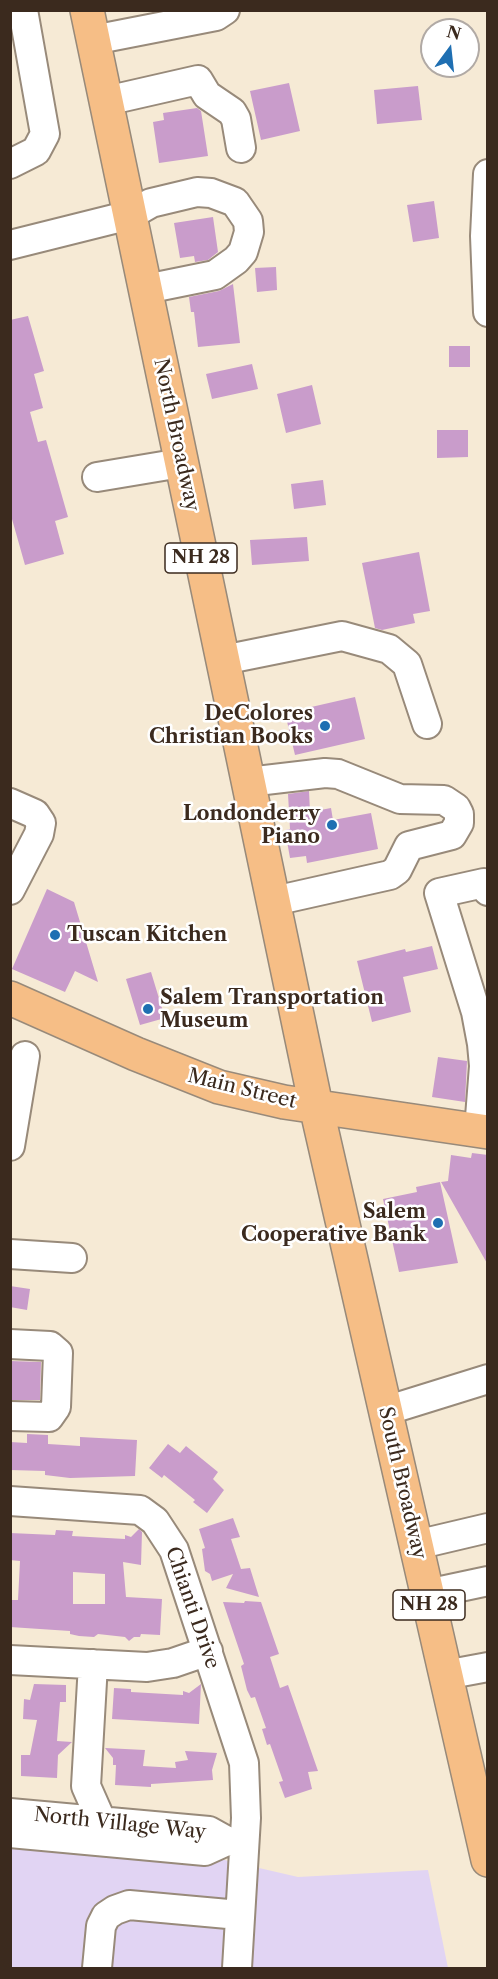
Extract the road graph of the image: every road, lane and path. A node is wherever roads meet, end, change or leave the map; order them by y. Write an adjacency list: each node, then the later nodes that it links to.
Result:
1 (23, 10): 6 (street)
2 (225, 10): 3 (street)
3 (90, 25): 4 (main road, North Broadway / NH 28)
4 (106, 101): 5 (street); 8 (main road, North Broadway / NH 28)
5 (241, 148)
6 (10, 164)
7 (488, 174): 11 (street)
8 (130, 215): 9 (street); 10 (main road, North Broadway / NH 28); 10 (street)
9 (14, 237)
10 (146, 289): 12 (main road, North Broadway / NH 28)
11 (488, 312)
12 (182, 464): 13 (street); 14 (main road, North Broadway / NH 28)
13 (98, 477)
14 (223, 660): 15 (street); 16 (main road, North Broadway / NH 28)
15 (427, 724)
16 (248, 782): 20 (main road, North Broadway / NH 28); 20 (street)
17 (23, 808): 18 (street)
18 (10, 890)
19 (488, 891): 24 (street)
20 (274, 901): 23 (main road, North Broadway / NH 28)
21 (19, 1008): 23 (main road, Main Street)
22 (25, 1056): 25 (street)
23 (316, 1106): 24 (main road, Main Street); 30 (main road, South Broadway / NH 28)
24 (483, 1131)
25 (10, 1146)
26 (10, 1254): 27 (street)
27 (72, 1258)
28 (10, 1344): 31 (street)
29 (488, 1379): 30 (street)
30 (385, 1411): 34 (main road, South Broadway / NH 28)
31 (10, 1416)
32 (10, 1501): 37 (street, Chianti Drive)
33 (488, 1528): 34 (street)
34 (416, 1545): 36 (main road, South Broadway / NH 28)
35 (488, 1581): 36 (street)
36 (427, 1594): 41 (main road, South Broadway / NH 28)
37 (208, 1651): 39 (street); 48 (street, Chianti Drive)
38 (10, 1660): 39 (street)
39 (93, 1664): 42 (street)
40 (488, 1667): 41 (street)
41 (445, 1675): 45 (main road, South Broadway / NH 28)
42 (86, 1786): 44 (street); 46 (street)
43 (10, 1813): 44 (street, North Village Way)
44 (66, 1818): 46 (street, North Village Way)
45 (484, 1818): 49 (main road, South Broadway / NH 28)
46 (101, 1820): 48 (street, North Village Way)
47 (10, 1833): 48 (street, North Village Way)
48 (236, 1842): 50 (street, Chianti Drive)
49 (488, 1860)
50 (239, 1915): 51 (street); 52 (street, Chianti Drive)
51 (97, 1968)
52 (237, 1968)

